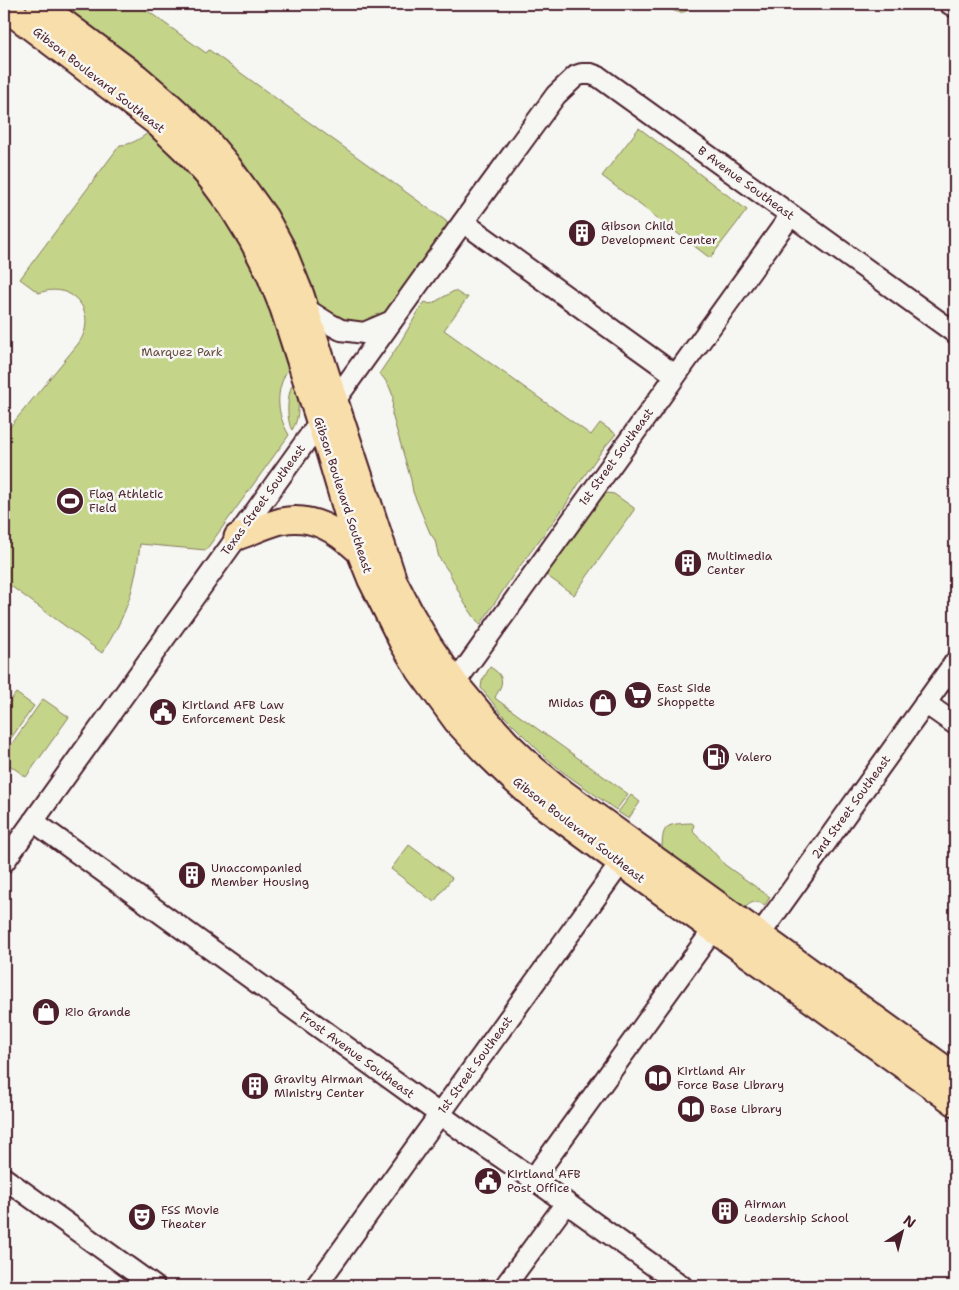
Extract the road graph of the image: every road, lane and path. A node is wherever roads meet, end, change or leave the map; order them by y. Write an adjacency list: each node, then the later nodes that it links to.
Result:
1 (39, 4): 8 (main road, Gibson Boulevard Southeast)
2 (950, 4): 4 (street)
3 (4, 7): 13 (main road, Gibson Boulevard Southeast)
4 (955, 7)
5 (542, 115): 6 (street, B Avenue Southeast); 7 (street, Texas Street Southeast)
6 (791, 215): 10 (street, B Avenue Southeast); 11 (street, 1st Street Southeast)
7 (463, 222): 9 (street, Texas Street Southeast); 11 (street)
8 (306, 309): 9 (street); 12 (main road, Gibson Boulevard Southeast)
9 (392, 321): 12 (street, Texas Street Southeast)
10 (955, 332)
11 (675, 376): 17 (street, 1st Street Southeast)
12 (335, 400): 13 (street, Texas Street Southeast); 17 (main road, Gibson Boulevard Southeast)
13 (319, 421): 14 (street, Texas Street Southeast); 15 (main road, Gibson Boulevard Southeast)
14 (237, 537): 15 (main road); 20 (street, Texas Street Southeast)
15 (359, 551): 17 (main road, Gibson Boulevard Southeast)
16 (955, 662): 18 (street, 2nd Street Southeast)
17 (446, 689): 21 (main road, Gibson Boulevard Southeast)
18 (925, 703): 19 (street); 24 (street, 2nd Street Southeast)
19 (955, 724)
20 (33, 821): 22 (street, Texas Street Southeast); 27 (street, Frost Avenue Southeast)
21 (627, 854): 23 (main road, Gibson Boulevard Southeast); 27 (street, 1st Street Southeast)
22 (4, 862)
23 (721, 920): 24 (main road, Gibson Boulevard Southeast); 29 (street)
24 (753, 944): 25 (main road, Gibson Boulevard Southeast); 26 (main road, Gibson Boulevard Southeast)
25 (955, 1076)
26 (955, 1103)
27 (439, 1114): 29 (street, Frost Avenue Southeast); 32 (street, 1st Street Southeast)
28 (4, 1178): 31 (street)
29 (533, 1179): 30 (street, Frost Avenue Southeast)
30 (566, 1202): 33 (street); 34 (street, Frost Avenue Southeast)
31 (154, 1286)
32 (316, 1286)
33 (505, 1286)
34 (682, 1286)

